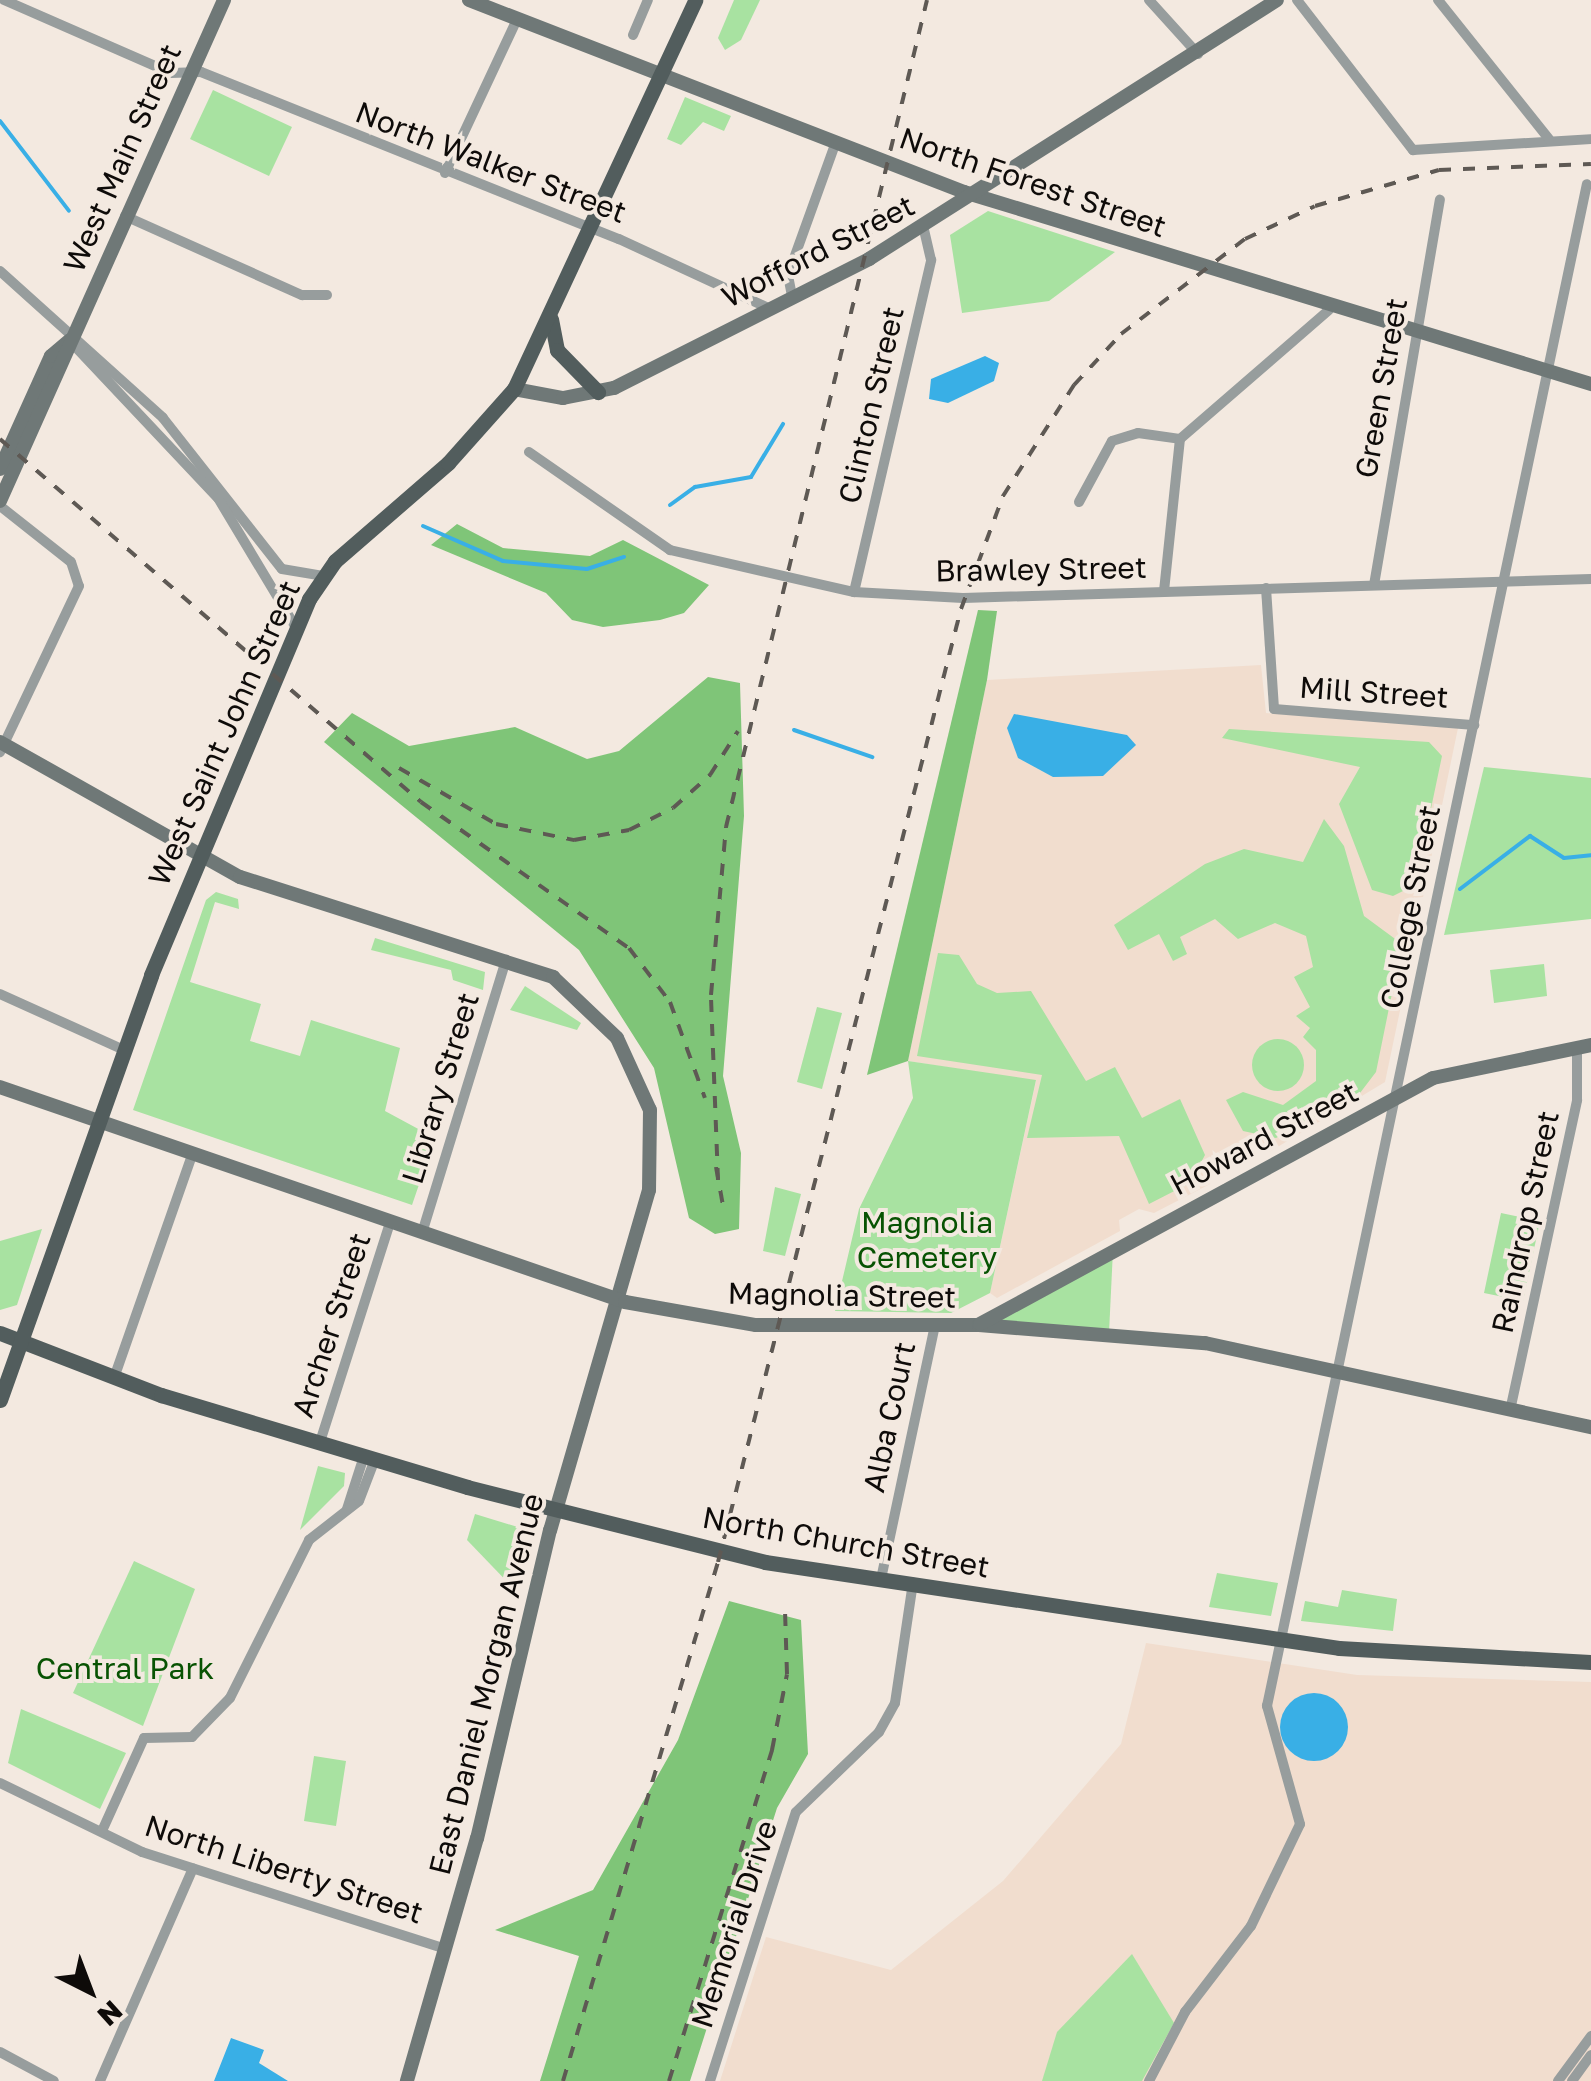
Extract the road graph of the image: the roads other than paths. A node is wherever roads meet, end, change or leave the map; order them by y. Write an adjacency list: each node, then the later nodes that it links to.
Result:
1 (4, 0): 13 (street, North Walker Street)
2 (224, 0): 13 (street, West Main Street)
3 (469, 0): 10 (street, North Forest Street)
4 (648, 0): 11 (street)
5 (696, 0): 14 (main road, West Saint John Street)
6 (1150, 0): 12 (street)
7 (1278, 0): 12 (street, Wofford Street)
8 (1297, 0): 16 (street)
9 (1438, 0): 16 (street)
10 (518, 19): 14 (street, North Forest Street); 18 (street)
11 (633, 35)
12 (1198, 55): 20 (street, Wofford Street)
13 (191, 70): 18 (street, North Walker Street); 22 (street, West Main Street)
14 (664, 72): 17 (street, North Forest Street); 23 (main road, West Saint John Street)
15 (1591, 138): 16 (street)
16 (1549, 139)
17 (836, 142): 20 (street, North Forest Street); 27 (street)
18 (445, 173): 23 (street, North Walker Street)
19 (1586, 184): 33 (street, College Street)
20 (979, 196): 24 (street, Wofford Street); 29 (street, North Forest Street)
21 (1440, 200): 31 (street, Green Street)
22 (125, 216): 26 (street); 32 (street, West Main Street)
23 (595, 230): 28 (street, North Walker Street); 30 (main road, West Saint John Street)
24 (924, 230): 27 (street, Wofford Street); 48 (street, Clinton Street)
25 (0, 271): 32 (street)
26 (326, 295)
27 (792, 296): 28 (street, Wofford Street)
28 (768, 308): 36 (street, Wofford Street)
29 (1330, 310): 31 (street, North Forest Street); 37 (street)
30 (551, 319): 35 (main road, West Saint John Street); 36 (main road)
31 (1416, 335): 33 (street, North Forest Street); 45 (street, Green Street)
32 (70, 340): 39 (street, West Main Street); 41 (street, West Main Street); 42 (street); 49 (street)
33 (1546, 375): 34 (street, North Forest Street); 44 (street, College Street)
34 (1591, 384)
35 (514, 389): 36 (street, Wofford Street); 42 (main road, West Saint John Street)
36 (598, 392)
37 (1180, 439): 40 (street); 47 (street)
38 (529, 452): 48 (street, Brawley Street)
39 (0, 469)
40 (1080, 502)
41 (0, 503): 51 (street)
42 (324, 576): 49 (main road, West Saint John Street)
43 (1591, 579): 44 (street, Brawley Street)
44 (1504, 580): 45 (street, Brawley Street); 50 (street, College Street)
45 (1374, 585): 46 (street, Brawley Street)
46 (1266, 588): 47 (street, Brawley Street); 50 (street, Mill Street)
47 (1164, 591): 48 (street, Brawley Street)
48 (854, 592)
49 (296, 628): 52 (main road, West Saint John Street)
50 (1474, 725): 58 (street, College Street)
51 (1, 746): 52 (street, East Daniel Morgan Avenue)
52 (199, 856): 53 (street, East Daniel Morgan Avenue); 56 (main road, West Saint John Street)
53 (506, 959): 62 (street, Library Street); 63 (street, East Daniel Morgan Avenue)
54 (0, 994): 56 (street)
55 (1584, 1046): 58 (street, Howard Street); 71 (street, Raindrop Street)
56 (124, 1050): 59 (main road, West Saint John Street)
57 (0, 1088): 59 (street, Magnolia Street)
58 (1398, 1096): 65 (street, Howard Street); 68 (street, College Street)
59 (100, 1124): 60 (street, Magnolia Street); 67 (main road, West Saint John Street)
60 (192, 1155): 61 (street, Magnolia Street); 69 (street)
61 (390, 1222): 62 (street, Magnolia Street); 73 (street, Archer Street)
62 (422, 1233): 63 (street, Magnolia Street)
63 (618, 1299): 64 (street, Magnolia Street); 76 (street, East Daniel Morgan Avenue)
64 (935, 1325): 65 (street, Magnolia Street); 77 (street, Alba Court)
65 (979, 1325): 68 (street, Magnolia Street)
66 (0, 1333): 67 (main road, North Church Street)
67 (23, 1342): 69 (main road, North Church Street); 70 (main road, West Saint John Street)
68 (1338, 1367): 71 (street, Magnolia Street); 79 (street, College Street)
69 (114, 1378): 73 (main road, North Church Street)
70 (0, 1400)
71 (1511, 1406): 72 (street, Magnolia Street)
72 (1591, 1427)
73 (320, 1442): 74 (main road, North Church Street)
74 (370, 1457): 75 (street); 75 (street); 76 (main road, North Church Street)
75 (347, 1509): 82 (street)
76 (555, 1512): 77 (main road, North Church Street); 84 (street, East Daniel Morgan Avenue)
77 (882, 1578): 78 (main road, North Church Street)
78 (912, 1582): 79 (main road, North Church Street); 91 (street, Memorial Drive)
79 (1282, 1640): 80 (main road, North Church Street); 92 (street, College Street)
80 (1591, 1662)
81 (0, 1782): 82 (street, North Liberty Street)
82 (102, 1831): 83 (street, North Liberty Street)
83 (193, 1868): 84 (street, North Liberty Street); 89 (street)
84 (446, 1950): 90 (street, East Daniel Morgan Avenue)
85 (1591, 2036): 93 (street)
86 (0, 2052): 88 (street)
87 (1591, 2055): 94 (street)
88 (54, 2081)
89 (100, 2081)
90 (407, 2081)
91 (710, 2081)
92 (1149, 2081)
93 (1558, 2081)
94 (1572, 2081)

